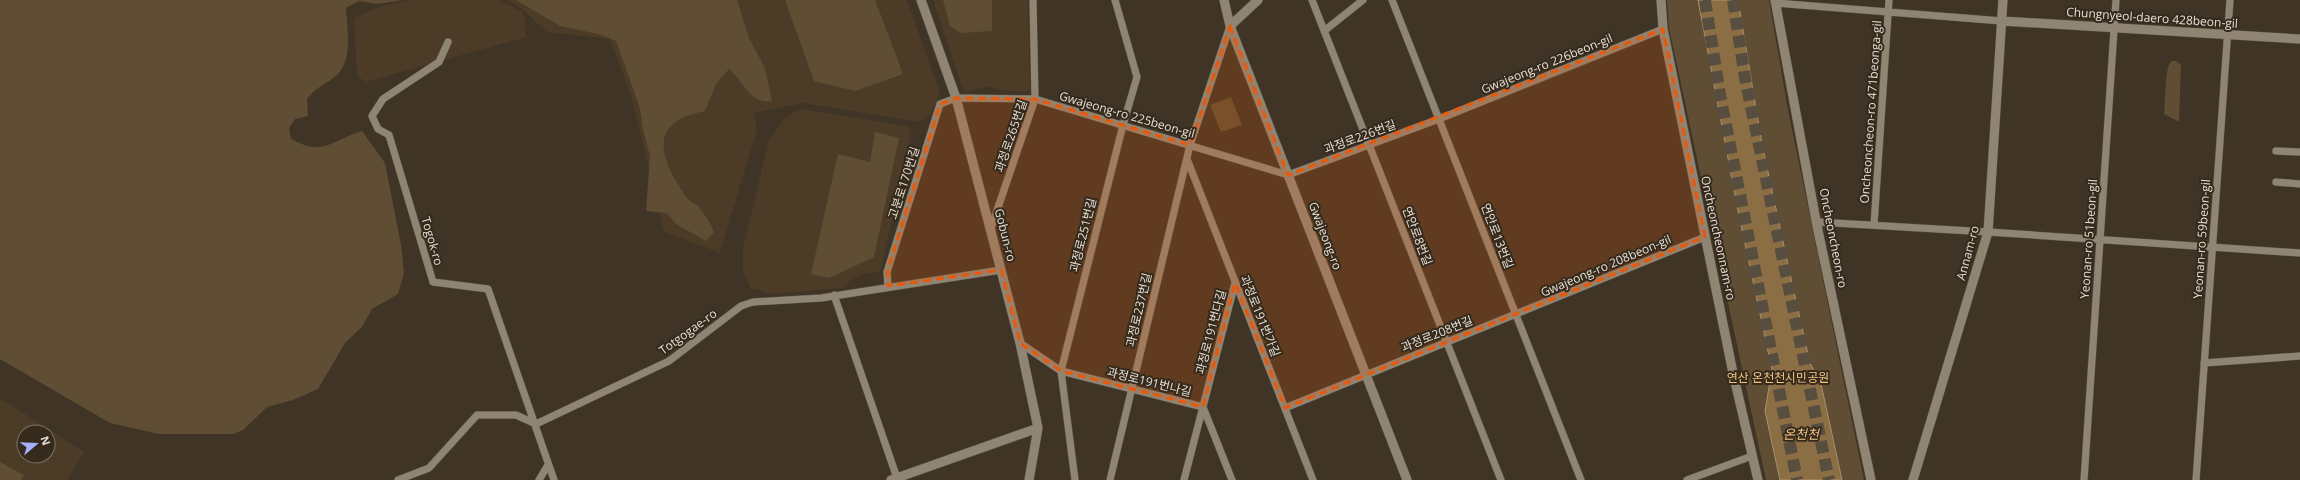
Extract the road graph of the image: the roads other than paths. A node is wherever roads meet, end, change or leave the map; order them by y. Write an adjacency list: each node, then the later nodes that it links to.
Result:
1 (921, 0): 24 (street, Gobun-ro)
2 (1033, 0): 25 (street, 과정로265번길)
3 (1114, 0): 27 (street, 과정로251번길)
4 (1224, 0): 17 (street, Gwajeong-ro)
5 (1258, 0): 17 (street)
6 (1312, 0): 20 (street, 연안로8번길)
7 (1363, 0): 20 (street)
8 (1392, 0): 26 (street, 연안로13번길)
9 (1661, 0): 19 (street, Oncheoncheonnam-ro)
10 (1889, 0): 15 (street, Oncheoncheon-ro 471beonga-gil)
11 (2003, 0): 16 (street, Annam-ro)
12 (2116, 0): 18 (street, Yeonan-ro 51beon-gil)
13 (2230, 0): 21 (street, Yeonan-ro 59beon-gil)
14 (1775, 1): 15 (street); 36 (street, Oncheoncheon-ro)
15 (1888, 12): 16 (street); 37 (street, Oncheoncheon-ro 471beonga-gil)
16 (2002, 21): 18 (street, Chungnyeol-daero 428beon-gil); 39 (street, Annam-ro)
17 (1230, 26): 28 (street, 과정로237번길); 33 (street, Gwajeong-ro)
18 (2114, 28): 21 (street, Chungnyeol-daero 428beon-gil); 41 (street, Yeonan-ro 51beon-gil)
19 (1663, 29): 26 (street, Gwajeong-ro 226beon-gil); 40 (street, Oncheoncheonnam-ro)
20 (1324, 31): 29 (street, 연안로8번길)
21 (2227, 35): 22 (street, Chungnyeol-daero 428beon-gil); 42 (street, Yeonan-ro 59beon-gil)
22 (2300, 39)
23 (448, 42): 58 (street, Togok-ro)
24 (956, 98): 25 (street, Gwajeong-ro 225beon-gil); 38 (street, Gobun-ro); 46 (street, 고분로170번길)
25 (1035, 100): 27 (street, Gwajeong-ro 225beon-gil); 38 (street, 과정로265번길)
26 (1439, 119): 29 (street, 과정로226번길); 48 (street, 연안로13번길)
27 (1122, 125): 28 (street, Gwajeong-ro 225beon-gil); 53 (street, 과정로251번길)
28 (1190, 145): 32 (street, 과정로237번길); 33 (street, Gwajeong-ro 225beon-gil)
29 (1369, 145): 33 (street, 과정로226번길); 49 (street, 연안로8번길)
30 (2276, 151): 31 (street)
31 (2300, 152)
32 (1187, 159): 45 (street, 과정로191번가길); 55 (street, 과정로237번길)
33 (1288, 175): 54 (street, Gwajeong-ro)
34 (2276, 182): 35 (street)
35 (2300, 184)
36 (1817, 222): 37 (street); 77 (street, Oncheoncheon-ro)
37 (1874, 225): 39 (street)
38 (991, 228): 44 (street, Gobun-ro)
39 (1988, 232): 41 (street); 78 (street, Annam-ro)
40 (1705, 237): 48 (street, Gwajeong-ro 208beon-gil); 60 (street, Oncheoncheonnam-ro)
41 (2100, 239): 42 (street); 79 (street, Yeonan-ro 51beon-gil)
42 (2212, 247): 43 (street); 52 (street, Yeonan-ro 59beon-gil)
43 (2300, 253)
44 (1001, 270): 46 (street, Totgogae-ro); 50 (street, Gobun-ro)
45 (1235, 283): 56 (street, 과정로191번다길); 57 (street, 과정로191번가길)
46 (888, 286): 47 (street, Totgogae-ro)
47 (834, 296): 58 (street, Totgogae-ro); 62 (street)
48 (1516, 315): 49 (street, 과정로208번길); 74 (street, 연안로13번길)
49 (1446, 342): 54 (street, 과정로208번길); 73 (street, 연안로8번길)
50 (1020, 343): 53 (street, 과정로191번나길); 59 (street, Gobun-ro)
51 (2300, 356): 52 (street)
52 (2204, 363): 80 (street, Yeonan-ro 59beon-gil)
53 (1061, 371): 55 (street, 과정로191번나길); 67 (street, 과정로251번길)
54 (1366, 374): 57 (street, 과정로208번길); 72 (street, Gwajeong-ro)
55 (1132, 389): 56 (street, 과정로191번나길); 68 (street, 과정로237번길)
56 (1203, 407): 69 (street, 과정로191번다길); 70 (street, 과정로191번나길)
57 (1285, 408): 71 (street, 과정로191번가길)
58 (536, 424): 61 (street, Togok-ro); 63 (street)
59 (1038, 428): 62 (street); 66 (street, Gobun-ro)
60 (1752, 456): 75 (street); 76 (street, Oncheoncheonnam-ro)
61 (548, 466): 64 (street); 65 (street, Togok-ro)
62 (894, 479)
63 (399, 480)
64 (539, 480)
65 (554, 480)
66 (1029, 480)
67 (1075, 480)
68 (1110, 480)
69 (1184, 480)
70 (1232, 480)
71 (1313, 480)
72 (1407, 480)
73 (1501, 480)
74 (1581, 480)
75 (1688, 480)
76 (1758, 480)
77 (1871, 480)
78 (1913, 480)
79 (2084, 480)
80 (2196, 480)

